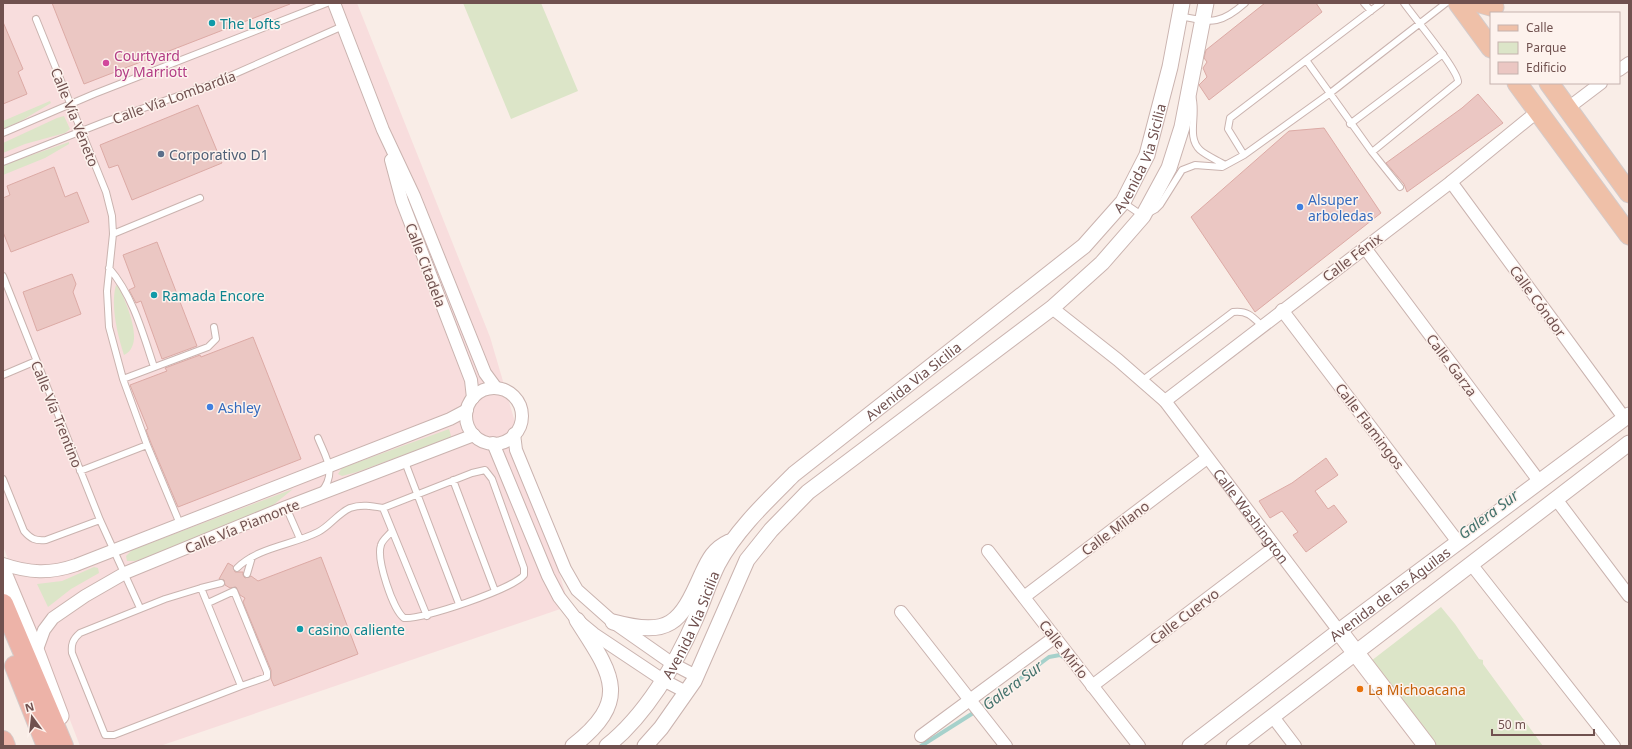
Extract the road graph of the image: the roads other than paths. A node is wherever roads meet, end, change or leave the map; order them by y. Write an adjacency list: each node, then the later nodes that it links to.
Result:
1 (327, 3): 26 (lane)
2 (334, 3): 15 (street, Calle Citadela)
3 (1206, 3): 13 (street, Avenida Via Sicilia)
4 (1245, 3): 13 (lane)
5 (1364, 3): 11 (lane)
6 (1381, 3): 11 (lane)
7 (1404, 3): 14 (lane)
8 (1446, 3): 14 (lane)
9 (1458, 3): 16 (main road)
10 (1181, 9): 13 (lane); 41 (street, Avenida Via Sicilia)
11 (1371, 11): 18 (lane)
12 (36, 19): 26 (lane, Calle Vía Véneto)
13 (1202, 20): 24 (street, Avenida Via Sicilia)
14 (1419, 24): 17 (lane); 25 (lane)
15 (343, 26): 30 (street, Calle Citadela); 32 (lane, Calle Vía Lombardía)
16 (1490, 47)
17 (1443, 54): 29 (lane); 33 (lane)
18 (1306, 60): 25 (lane); 34 (lane)
19 (1629, 63): 20 (street)
20 (1620, 69)
21 (1518, 84): 28 (main road)
22 (1550, 84): 27 (main road)
23 (1600, 84): 27 (street)
24 (1190, 89): 36 (lane); 42 (street, Avenida Via Sicilia)
25 (1329, 94): 29 (lane); 34 (lane)
26 (70, 104): 31 (lane); 32 (lane, Calle Vía Véneto)
27 (1568, 108): 28 (main road); 39 (main road)
28 (1538, 111): 37 (street, Calle Fénix); 44 (main road)
29 (1350, 124): 33 (lane)
30 (383, 130): 57 (street, Calle Citadela); 58 (street, Calle Citadela)
31 (3, 132)
32 (82, 132): 35 (lane, Calle Vía Lombardía); 43 (lane, Calle Vía Véneto)
33 (1372, 152): 38 (lane)
34 (1244, 155): 36 (lane)
35 (3, 162)
36 (1225, 165): 42 (lane)
37 (1451, 182): 45 (street, Calle Fénix); 61 (street, Calle Cóndor)
38 (1400, 187)
39 (1629, 193)
40 (200, 198): 43 (lane)
41 (1122, 202): 42 (lane); 84 (street, Avenida Via Sicilia)
42 (1143, 216): 48 (street, Avenida Via Sicilia)
43 (113, 234): 46 (lane, Calle Vía Véneto)
44 (1629, 235)
45 (1365, 248): 49 (street, Calle Fénix); 74 (street, Calle Garza)
46 (109, 268): 53 (lane); 55 (lane, Calle Vía Véneto)
47 (3, 276): 52 (lane, Calle Vía Trentino)
48 (1052, 308): 56 (street, Calle Washington); 116 (street, Avenida Via Sicilia)
49 (1282, 310): 50 (street, Calle Fénix); 85 (street, Calle Flamingos)
50 (1262, 326): 56 (lane); 59 (street, Calle Fénix)
51 (214, 327): 53 (lane)
52 (36, 361): 54 (lane); 71 (lane, Calle Vía Trentino)
53 (154, 367): 55 (lane)
54 (3, 375)
55 (123, 379): 67 (lane, Calle Vía Véneto)
56 (1143, 380): 59 (street, Calle Washington)
57 (496, 388): 58 (street); 62 (street)
58 (473, 398): 60 (street)
59 (1165, 401): 68 (street, Calle Washington)
60 (467, 410): 63 (street); 70 (street, Calle Vía Piamonte)
61 (1627, 417): 74 (street, Avenida de las Águilas)
62 (514, 434): 65 (street); 108 (street)
63 (474, 435): 65 (street); 69 (street, Calle Vía Piamonte)
64 (318, 438): 70 (lane)
65 (493, 443): 107 (street)
66 (1629, 443): 77 (street, Avenida de las Águilas)
67 (147, 445): 71 (lane); 81 (lane, Calle Vía Véneto)
68 (1207, 458): 86 (street, Calle Washington); 100 (street, Calle Milano)
69 (405, 462): 75 (lane); 76 (street, Calle Vía Piamonte)
70 (329, 466): 76 (lane); 81 (street, Calle Vía Piamonte)
71 (80, 471): 80 (lane, Calle Vía Trentino)
72 (3, 479): 80 (lane)
73 (453, 480): 75 (lane); 98 (lane); 98 (lane)
74 (1539, 481): 85 (street, Avenida de las Águilas)
75 (417, 493): 79 (lane); 103 (lane)
76 (319, 495): 78 (street, Calle Vía Piamonte)
77 (1556, 499): 91 (street, Avenida de las Águilas); 99 (street)
78 (286, 508): 83 (lane); 94 (street, Calle Vía Piamonte)
79 (383, 508): 82 (lane); 83 (lane)
80 (100, 520): 87 (lane, Calle Vía Trentino)
81 (180, 524): 87 (street, Calle Vía Piamonte)
82 (392, 531): 106 (lane); 106 (lane)
83 (300, 539): 89 (lane)
84 (736, 539): 108 (street); 115 (street, Avenida Via Sicilia)
85 (1458, 542): 109 (street, Avenida de las Águilas)
86 (1275, 547): 109 (street, Calle Washington); 119 (street, Calle Cuervo)
87 (113, 551): 90 (street, Calle Vía Piamonte); 94 (lane, Calle Vía Trentino)
88 (988, 551): 100 (street, Calle Mirlo)
89 (252, 557): 92 (lane); 95 (lane)
90 (3, 564)
91 (1471, 564): 113 (street, Avenida de las Águilas); 139 (street)
92 (237, 568)
93 (3, 573): 112 (main road)
94 (125, 573): 104 (lane, Calle Vía Trentino); 112 (street, Calle Vía Piamonte)
95 (247, 574)
96 (221, 583): 97 (lane)
97 (201, 588): 101 (lane); 104 (lane)
98 (496, 590): 103 (lane)
99 (1629, 596)
100 (1024, 597): 111 (street, Calle Mirlo)
101 (208, 602): 118 (lane); 118 (lane)
102 (3, 604): 128 (highway)
103 (459, 604): 106 (lane)
104 (140, 608): 118 (lane)
105 (901, 612): 121 (street)
106 (427, 616)
107 (577, 620): 117 (street); 130 (street)
108 (614, 622): 115 (street)
109 (1339, 631): 113 (main road, Calle Washington); 135 (street, Avenida de las Águilas)
110 (3, 635): 127 (highway)
111 (1055, 637): 119 (street, Calle Mirlo); 121 (street)
112 (36, 652): 129 (main road)
113 (1356, 652): 122 (street, Avenida de las Águilas); 138 (main road, Calle Washington)
114 (3, 655): 126 (highway)
115 (673, 664): 116 (street); 117 (street, Avenida Via Sicilia)
116 (696, 676): 120 (street, Avenida Via Sicilia)
117 (663, 680): 120 (street); 131 (street, Avenida Via Sicilia)
118 (241, 686)
119 (1092, 686): 134 (street, Calle Mirlo)
120 (686, 692): 132 (street, Avenida Via Sicilia)
121 (970, 700): 123 (street); 133 (street)
122 (1273, 717): 136 (street, Avenida de las Águilas); 137 (street)
123 (921, 736)
124 (3, 741): 125 (highway)
125 (5, 746)
126 (39, 746)
127 (47, 746)
128 (63, 746)
129 (71, 746)
130 (573, 746)
131 (608, 746)
132 (645, 746)
133 (1006, 746)
134 (1139, 746)
135 (1190, 746)
136 (1234, 746)
137 (1295, 746)
138 (1427, 746)
139 (1614, 746)

